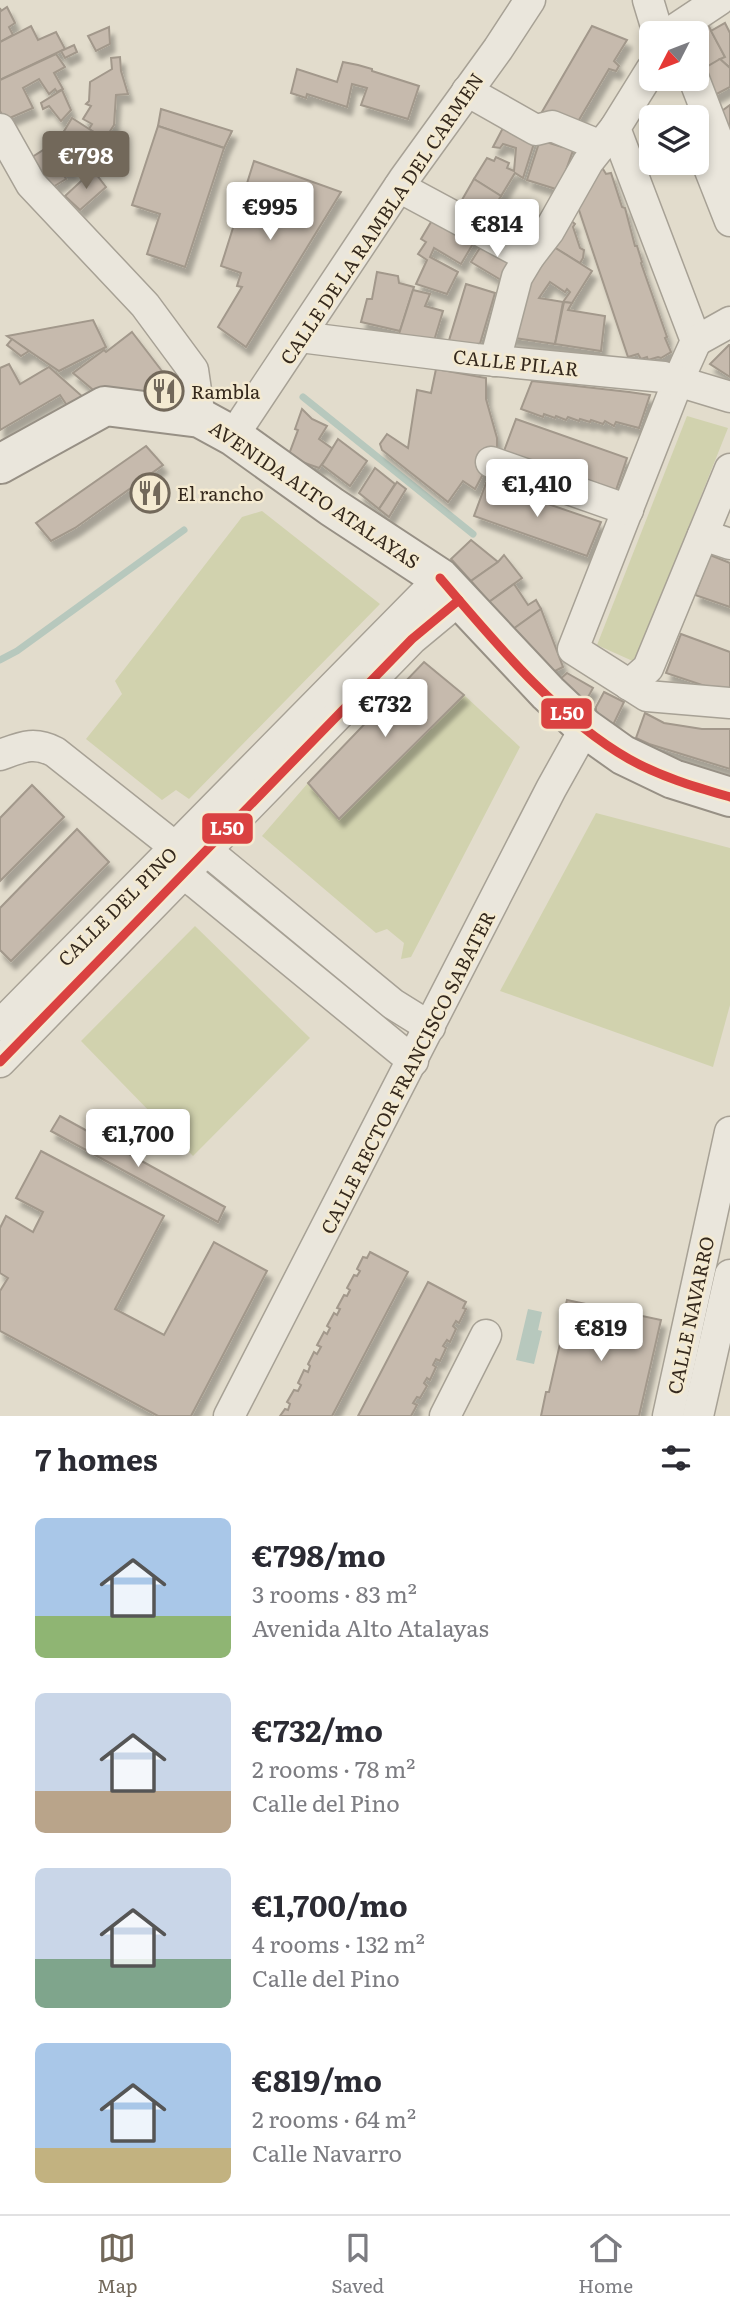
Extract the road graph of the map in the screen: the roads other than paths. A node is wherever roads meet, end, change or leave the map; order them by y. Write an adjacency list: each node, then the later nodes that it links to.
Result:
1 (530, 0): 9 (street, CALLE DE LA RAMBLA DEL CARMEN)
2 (648, 0): 5 (street)
3 (670, 0): 6 (street)
4 (719, 0): 7 (street)
5 (662, 21)
6 (669, 21)
7 (686, 21)
8 (639, 89): 12 (street)
9 (467, 91): 12 (street); 15 (street, CALLE DE LA RAMBLA DEL CARMEN)
10 (699, 91): 14 (street)
11 (0, 129): 24 (street)
12 (608, 137): 17 (street); 20 (street)
13 (709, 168): 16 (street)
14 (730, 172)
15 (400, 187): 17 (street); 19 (street, CALLE DE LA RAMBLA DEL CARMEN)
16 (730, 221)
17 (529, 257): 21 (street)
18 (730, 322): 20 (street)
19 (300, 337): 21 (street, CALLE PILAR); 25 (street, CALLE DE LA RAMBLA DEL CARMEN)
20 (696, 341): 22 (street)
21 (495, 361): 22 (street, CALLE PILAR)
22 (678, 381): 23 (street, CALLE PILAR); 29 (street)
23 (730, 397)
24 (200, 418): 25 (main road, AVENIDA ALTO ATALAYAS); 27 (main road, AVENIDA ALTO ATALAYAS)
25 (233, 436): 31 (main road, AVENIDA ALTO ATALAYAS)
26 (491, 462): 29 (street)
27 (0, 464)
28 (730, 470): 30 (street)
29 (628, 510): 32 (street)
30 (716, 539): 32 (street)
31 (449, 589): 34 (main road, AVENIDA ALTO ATALAYAS); 37 (street, CALLE DEL PINO); 38 (street, CALLE DEL PINO)
32 (629, 685): 33 (street)
33 (730, 703)
34 (585, 728): 36 (main road, AVENIDA ALTO ATALAYAS); 40 (street, CALLE RECTOR FRANCISCO SABATER)
35 (0, 755): 38 (street)
36 (730, 797)
37 (205, 849): 38 (street); 40 (street)
38 (179, 859): 39 (street, CALLE DEL PINO); 41 (street); 42 (street, CALLE DEL PINO)
39 (0, 1025)
40 (430, 1027): 41 (street, CALLE RECTOR FRANCISCO SABATER)
41 (413, 1060): 47 (street, CALLE RECTOR FRANCISCO SABATER)
42 (0, 1062)
43 (730, 1132): 44 (street, CALLE NAVARRO)
44 (722, 1208): 49 (street, CALLE NAVARRO)
45 (730, 1275): 50 (street, CALLE NAVARRO)
46 (486, 1335): 48 (street)
47 (229, 1416)
48 (445, 1416)
49 (668, 1416)
50 (698, 1416)

